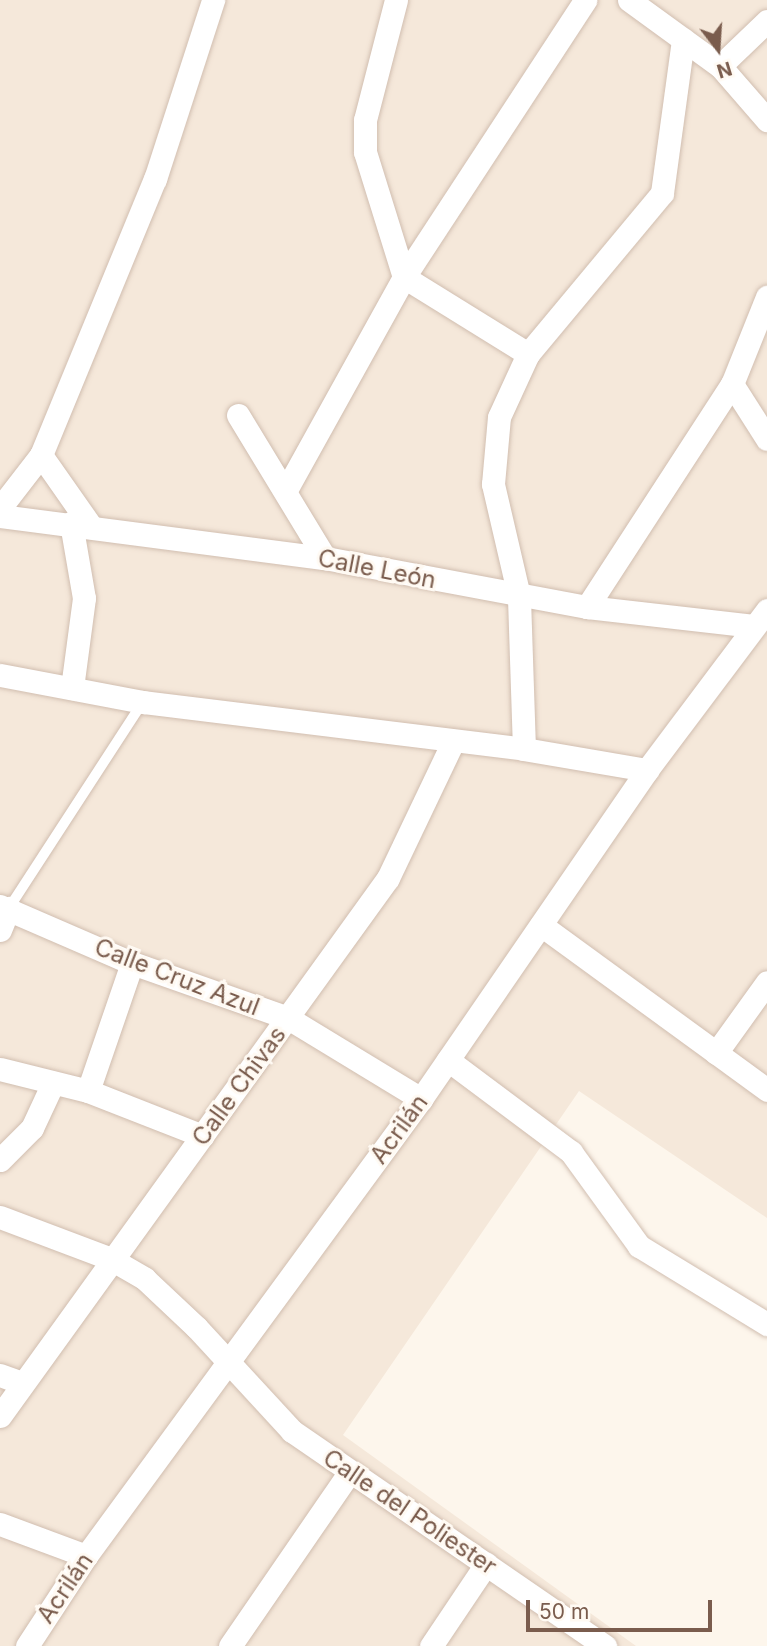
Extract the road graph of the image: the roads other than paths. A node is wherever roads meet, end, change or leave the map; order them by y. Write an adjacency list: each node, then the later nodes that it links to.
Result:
1 (213, 0): 15 (street)
2 (396, 0): 9 (street)
3 (585, 0): 9 (street)
4 (629, 0): 6 (street)
5 (767, 21): 7 (street)
6 (683, 39): 7 (street); 11 (street)
7 (720, 66): 8 (street)
8 (767, 120)
9 (404, 277): 11 (street); 16 (street)
10 (767, 297): 12 (street)
11 (528, 354): 21 (street)
12 (732, 384): 14 (street); 22 (street)
13 (238, 415): 16 (street)
14 (767, 439)
15 (41, 455): 17 (street); 19 (street)
16 (286, 490): 20 (street)
17 (0, 509)
18 (0, 516): 19 (street, Calle León)
19 (81, 524): 20 (street, Calle León); 25 (street)
20 (325, 558): 21 (street, Calle León)
21 (519, 596): 22 (street, Calle León); 28 (street)
22 (587, 607): 23 (street, Calle León)
23 (761, 618): 29 (street, Acrilán)
24 (0, 675): 25 (street)
25 (72, 688): 26 (street)
26 (143, 702): 27 (street); 30 (lane)
27 (453, 742): 28 (street); 35 (street, Calle Chivas)
28 (524, 749): 29 (street)
29 (648, 770): 31 (street, Acrilán)
30 (4, 907): 32 (street); 33 (street, Calle Cruz Azul)
31 (541, 925): 36 (street); 37 (street, Acrilán)
32 (0, 930)
33 (132, 963): 35 (street, Calle Cruz Azul); 41 (street)
34 (767, 982): 36 (street)
35 (288, 1018): 42 (street, Calle Cruz Azul); 43 (street, Calle Chivas)
36 (716, 1052): 40 (street)
37 (448, 1060): 42 (street, Acrilán); 47 (street)
38 (0, 1069): 39 (street)
39 (53, 1083): 41 (street); 44 (street)
40 (767, 1090)
41 (88, 1091): 43 (street)
42 (421, 1098): 48 (street, Acrilán)
43 (203, 1136): 46 (street, Calle Chivas)
44 (0, 1160)
45 (0, 1217): 46 (street, Calle del Poliester)
46 (111, 1259): 48 (street, Calle del Poliester); 50 (street, Calle Chivas)
47 (767, 1324)
48 (227, 1363): 52 (street, Calle del Poliester); 54 (street, Acrilán)
49 (0, 1375): 50 (street)
50 (22, 1383): 51 (street, Calle Chivas)
51 (0, 1416)
52 (349, 1473): 55 (street, Calle del Poliester); 57 (street)
53 (0, 1524): 54 (street)
54 (86, 1556): 56 (street, Acrilán)
55 (486, 1564): 58 (street); 59 (street, Calle del Poliester)
56 (27, 1646)
57 (230, 1646)
58 (432, 1646)
59 (605, 1646)

